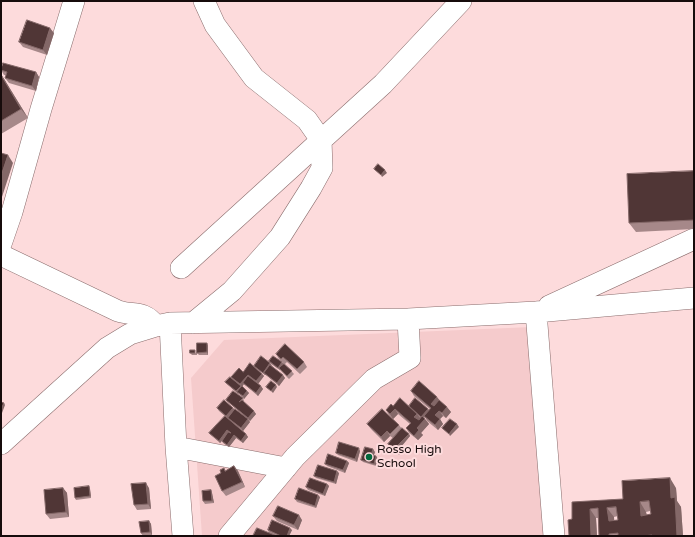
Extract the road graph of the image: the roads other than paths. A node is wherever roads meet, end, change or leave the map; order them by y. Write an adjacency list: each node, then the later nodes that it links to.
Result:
1 (74, 1): 6 (street)
2 (204, 1): 4 (street)
3 (461, 1): 4 (street)
4 (321, 140): 8 (street); 12 (street)
5 (694, 239): 10 (street)
6 (1, 244)
7 (1, 255): 13 (street)
8 (181, 268)
9 (694, 298): 10 (street)
10 (536, 312): 11 (street); 19 (street)
11 (408, 319): 12 (street); 16 (street)
12 (193, 323): 13 (street)
13 (163, 324): 14 (street); 15 (street)
14 (1, 444)
15 (176, 447): 16 (street); 17 (street)
16 (286, 468): 18 (street)
17 (182, 536)
18 (229, 536)
19 (554, 536)

